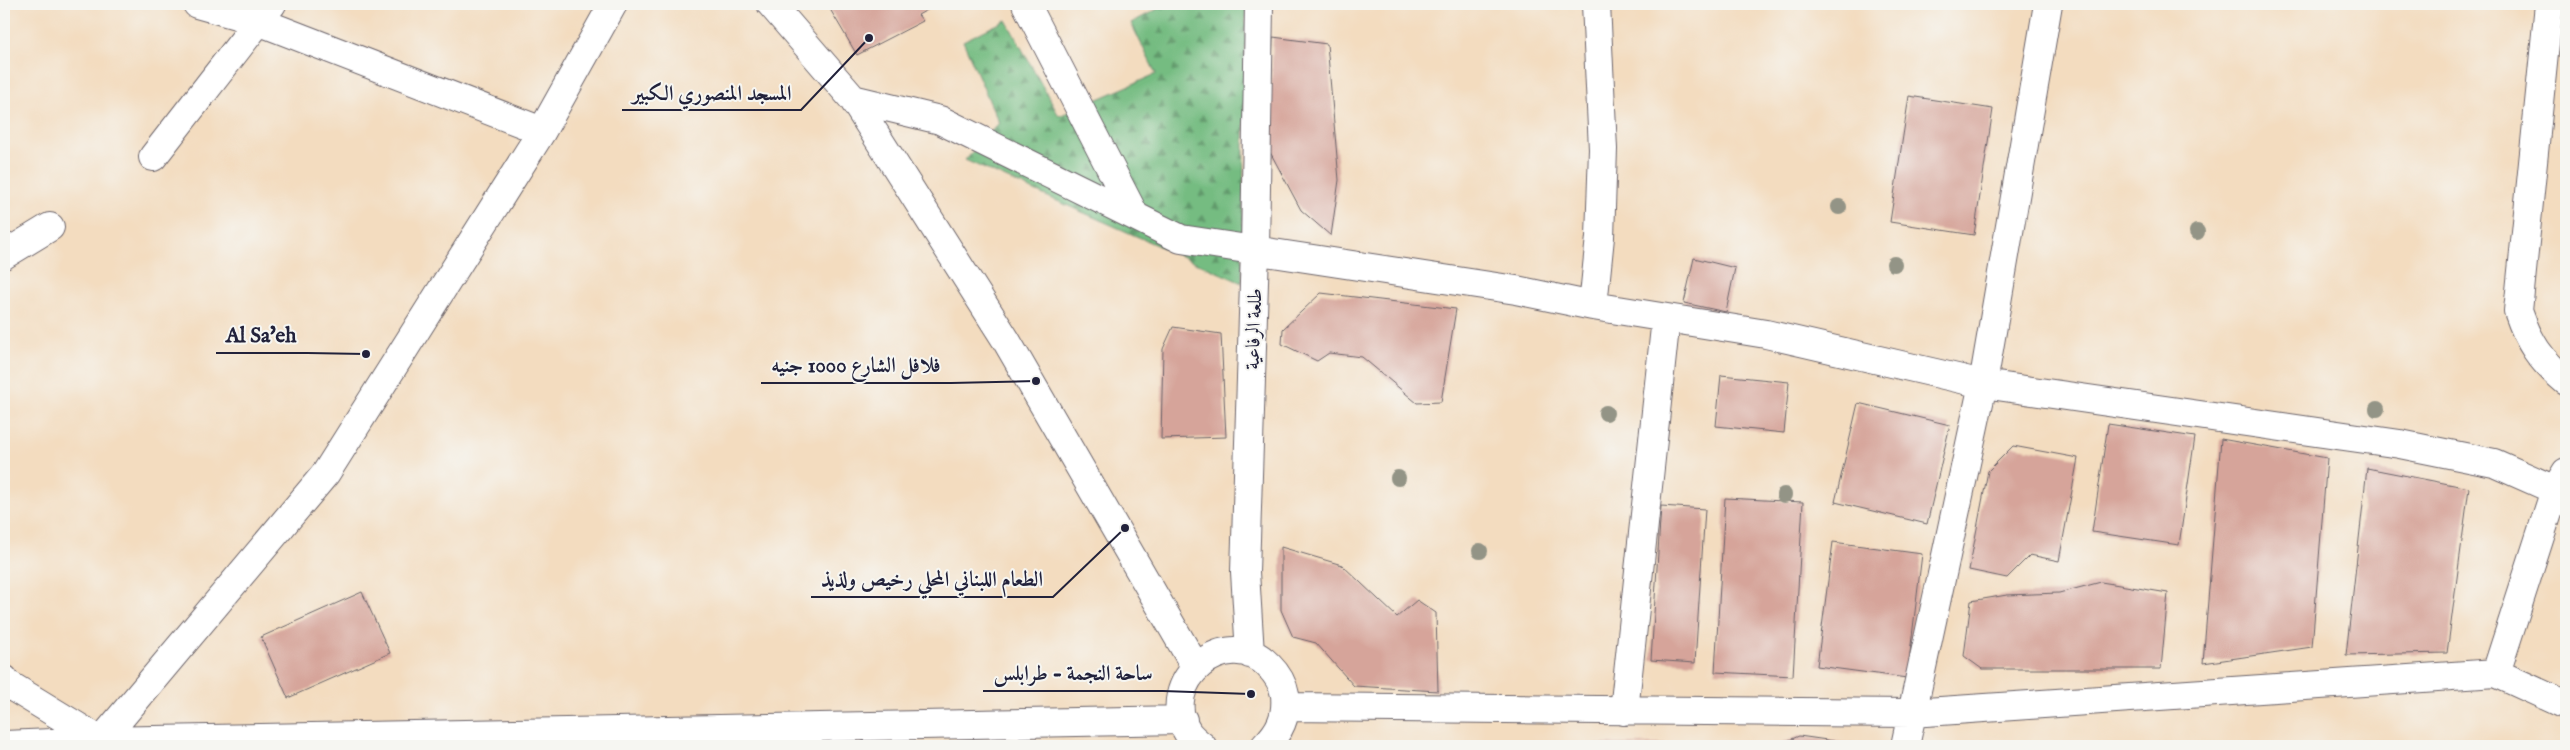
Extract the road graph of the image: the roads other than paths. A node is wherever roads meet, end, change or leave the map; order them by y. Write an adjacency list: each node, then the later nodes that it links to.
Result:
1 (197, 4): 9 (street)
2 (613, 4): 11 (street)
3 (772, 4): 10 (street)
4 (1026, 4): 13 (street)
5 (1259, 4): 15 (street, طلعة الرفاعية)
6 (1596, 4): 17 (street)
7 (2048, 4): 20 (street)
8 (2549, 4): 19 (street)
9 (265, 12): 11 (street); 12 (street)
10 (853, 99): 13 (street); 23 (street)
11 (542, 131): 32 (street)
12 (153, 157)
13 (1135, 216): 15 (street)
14 (50, 227): 16 (street)
15 (1255, 250): 17 (street); 22 (street, طلعة الرفاعية)
16 (4, 255)
17 (1593, 306): 18 (street)
18 (1666, 318): 20 (street); 28 (street)
19 (2566, 381)
20 (1983, 384): 21 (street); 29 (street)
21 (2561, 481): 24 (street)
22 (1250, 654): 23 (street); 27 (street)
23 (1196, 666): 30 (street)
24 (2496, 672): 26 (street); 29 (street)
25 (4, 678): 32 (street)
26 (2566, 705)
27 (1286, 707): 28 (street); 36 (street)
28 (1624, 711): 29 (street)
29 (1911, 714): 37 (street)
30 (1183, 720): 31 (street); 35 (street)
31 (669, 738): 33 (street)
32 (101, 741): 33 (street); 34 (street)
33 (142, 744)
34 (4, 745)
35 (1202, 746)
36 (1265, 746)
37 (1905, 746)

